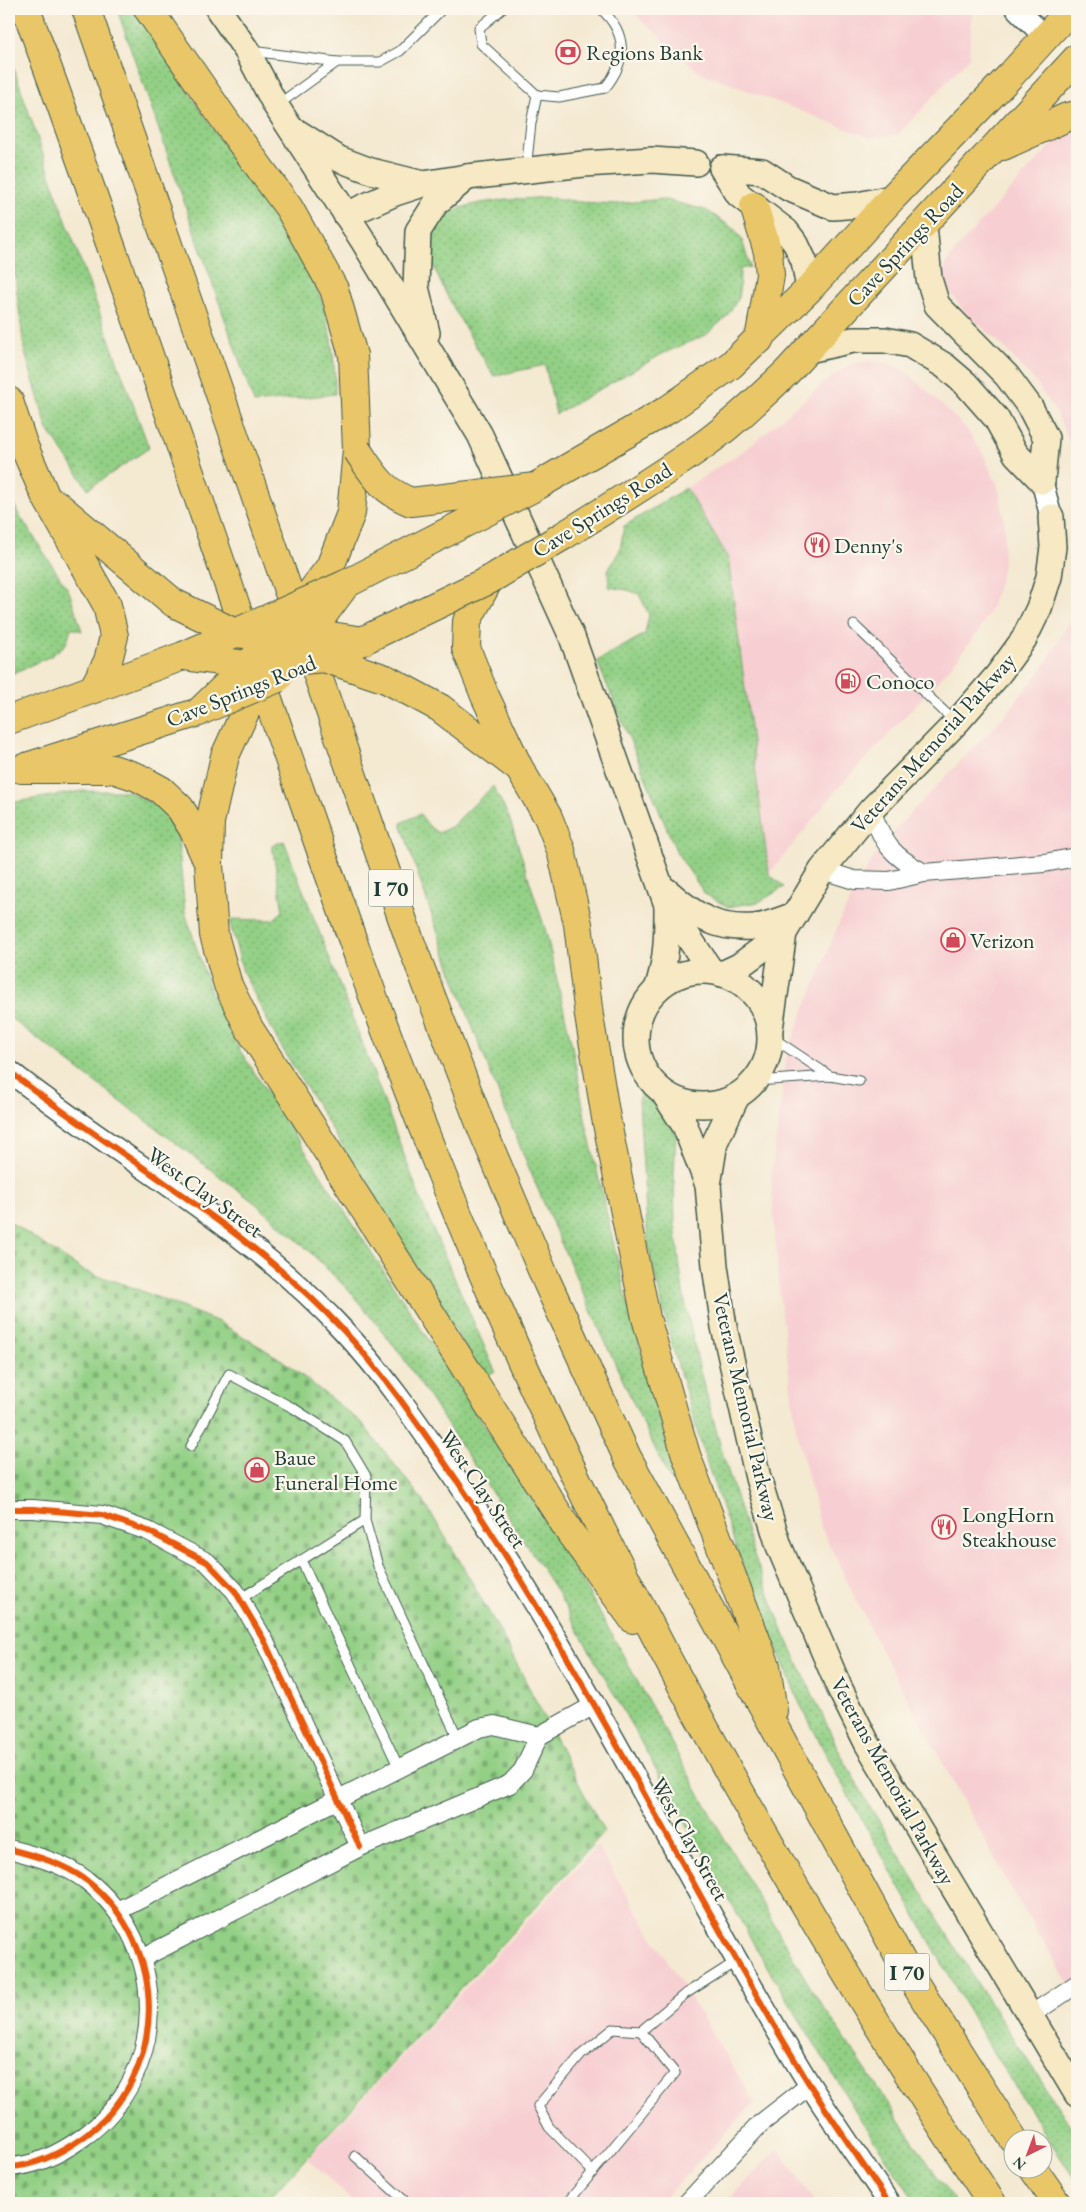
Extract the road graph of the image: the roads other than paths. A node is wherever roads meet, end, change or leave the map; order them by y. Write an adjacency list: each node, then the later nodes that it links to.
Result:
1 (26, 9): 76 (main road, I 70)
2 (86, 9): 78 (main road, I 70)
3 (148, 9): 32 (main road)
4 (218, 9): 11 (main road)
5 (441, 9): 12 (lane)
6 (502, 9): 14 (lane)
7 (601, 9): 14 (lane)
8 (1017, 9): 10 (street)
9 (1071, 12): 10 (main road, Cave Springs Road)
10 (1045, 37): 13 (main road); 23 (main road, Cave Springs Road)
11 (247, 51): 12 (lane); 16 (main road)
12 (337, 62): 16 (lane)
13 (1076, 63): 17 (main road, Cave Springs Road)
14 (536, 96): 20 (lane)
15 (1077, 115): 17 (main road)
16 (282, 116): 22 (main road); 25 (main road)
17 (993, 150): 26 (main road, Cave Springs Road)
18 (696, 163): 19 (street); 20 (main road)
19 (722, 168): 23 (main road); 24 (main road)
20 (526, 170): 21 (main road)
21 (467, 177): 22 (main road); 30 (main road)
22 (423, 184): 25 (main road)
23 (892, 198): 27 (main road, Cave Springs Road)
24 (754, 206): 27 (main road); 28 (main road)
25 (346, 215): 30 (main road)
26 (924, 225): 29 (main road, Cave Springs Road); 33 (main road, Veterans Memorial Parkway)
27 (809, 289): 28 (main road, Cave Springs Road)
28 (759, 340): 34 (main road, Cave Springs Road)
29 (808, 350): 33 (main road); 37 (main road, Cave Springs Road, bridge)
30 (434, 357): 59 (main road)
31 (9, 401): 35 (main road)
32 (357, 450): 34 (main road, bridge); 39 (main road, bridge)
33 (1042, 481): 36 (street, Veterans Memorial Parkway)
34 (535, 487): 38 (main road, Cave Springs Road, bridge)
35 (45, 495): 41 (main road, bridge); 49 (main road)
36 (1050, 517): 51 (main road, Veterans Memorial Parkway)
37 (489, 580): 44 (main road, Cave Springs Road, bridge); 52 (main road)
38 (346, 584): 39 (main road, Cave Springs Road, bridge); 42 (main road, bridge)
39 (302, 604): 41 (main road, Cave Springs Road, bridge); 43 (main road, bridge)
40 (854, 625): 51 (lane)
41 (235, 633): 43 (main road, bridge); 45 (main road, Cave Springs Road, bridge)
42 (311, 633): 43 (main road, bridge); 44 (main road, bridge); 47 (main road, bridge)
43 (276, 636): 48 (main road, bridge)
44 (364, 641): 46 (main road, Cave Springs Road, bridge)
45 (183, 656): 48 (main road, bridge); 49 (main road, Cave Springs Road)
46 (324, 658): 47 (main road, bridge); 48 (main road, Cave Springs Road, bridge); 52 (main road, bridge)
47 (285, 662): 48 (main road, bridge)
48 (252, 677): 53 (main road, Cave Springs Road, bridge); 56 (main road)
49 (93, 689): 50 (main road, Cave Springs Road)
50 (9, 720)
51 (956, 723): 54 (main road, Veterans Memorial Parkway)
52 (519, 768): 78 (main road)
53 (15, 771): 56 (main road)
54 (871, 810): 57 (main road, Veterans Memorial Parkway); 58 (street)
55 (1077, 857): 58 (street)
56 (208, 864): 76 (main road)
57 (822, 870): 58 (street); 60 (main road, Veterans Memorial Parkway)
58 (924, 873)
59 (663, 895): 60 (main road); 61 (main road); 62 (main road)
60 (789, 924): 61 (main road, Veterans Memorial Parkway); 63 (main road, Veterans Memorial Parkway)
61 (716, 973): 62 (main road); 63 (main road)
62 (657, 989): 68 (main road)
63 (770, 1032): 65 (lane); 66 (main road)
64 (9, 1071): 77 (street, West Clay Street)
65 (830, 1076): 66 (lane); 67 (lane)
66 (755, 1081): 69 (main road)
67 (859, 1081)
68 (664, 1095): 69 (main road); 70 (main road)
69 (736, 1098): 70 (main road, Veterans Memorial Parkway)
70 (708, 1184): 89 (main road, Veterans Memorial Parkway)
71 (191, 1446): 73 (lane)
72 (9, 1509): 75 (street)
73 (365, 1520): 74 (lane); 80 (lane)
74 (301, 1560): 75 (lane); 81 (lane)
75 (240, 1599): 82 (street)
76 (682, 1687): 102 (main road, I 70)
77 (596, 1704): 79 (street); 87 (street, West Clay Street)
78 (776, 1732): 93 (main road, I 70)
79 (539, 1736): 80 (street); 83 (street)
80 (458, 1738): 81 (street)
81 (399, 1768): 82 (street)
82 (338, 1799): 83 (street); 85 (street)
83 (360, 1848): 86 (street)
84 (9, 1849): 85 (street)
85 (117, 1910): 86 (street)
86 (142, 1958): 95 (street)
87 (738, 1960): 90 (lane); 91 (street, West Clay Street)
88 (1077, 1984): 89 (street)
89 (1029, 2016): 92 (main road, Veterans Memorial Parkway)
90 (641, 2031): 96 (lane); 96 (lane)
91 (810, 2085): 100 (street); 101 (street, West Clay Street)
92 (1077, 2094)
93 (1008, 2130)
94 (355, 2156): 98 (lane)
95 (9, 2166)
96 (593, 2172): 99 (lane)
97 (1041, 2180): 103 (main road)
98 (407, 2203)
99 (567, 2203)
100 (686, 2203)
101 (889, 2203)
102 (992, 2203)
103 (1056, 2203)

